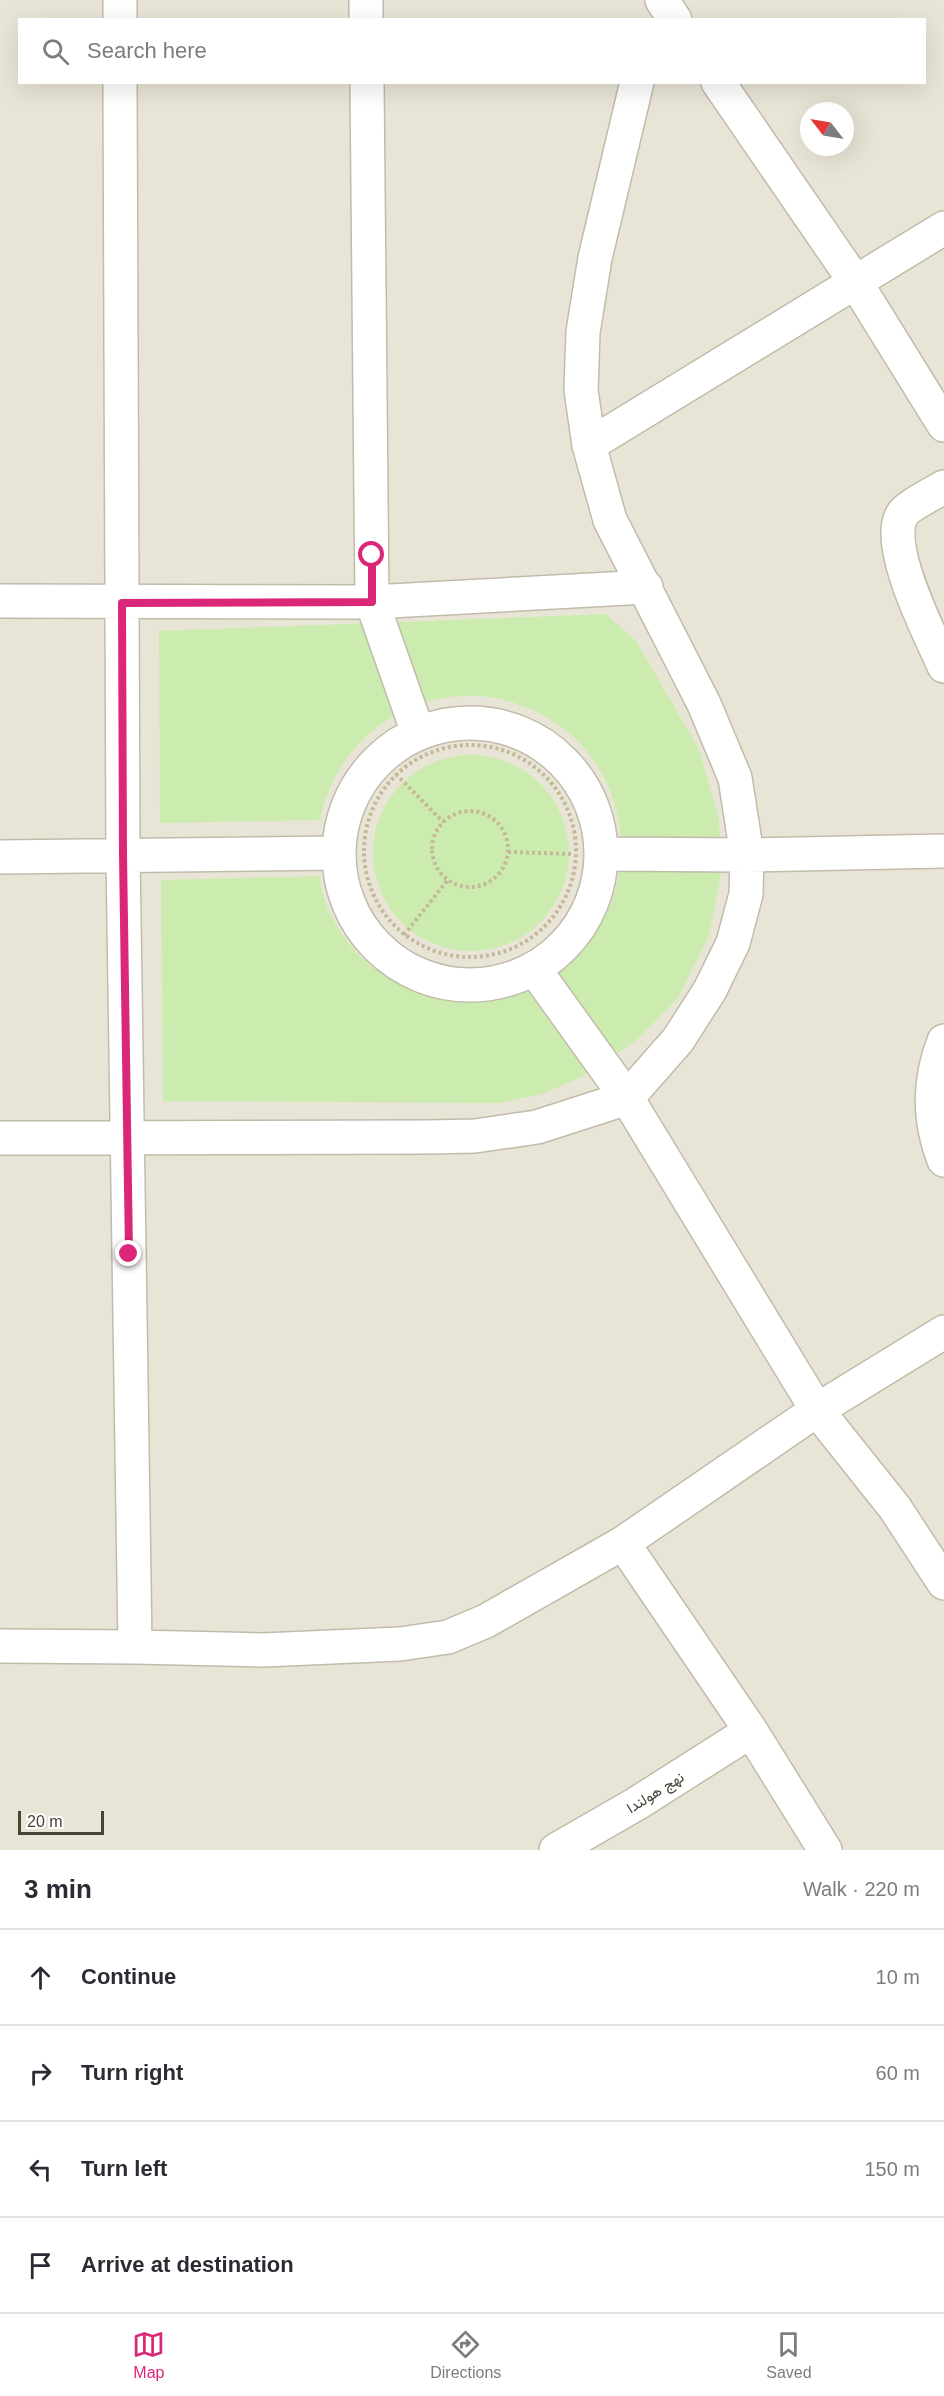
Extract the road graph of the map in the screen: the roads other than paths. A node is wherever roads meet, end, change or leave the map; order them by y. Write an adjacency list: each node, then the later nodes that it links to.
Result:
1 (120, 0): 5 (street)
2 (366, 0): 6 (street)
3 (656, 0): 7 (street)
4 (662, 0): 8 (street)
5 (120, 18)
6 (366, 18)
7 (652, 18)
8 (674, 18)
9 (120, 84): 21 (street)
10 (367, 84): 20 (street)
11 (637, 84): 16 (street)
12 (719, 84): 14 (street)
13 (944, 228): 14 (street)
14 (856, 283): 15 (street); 16 (street)
15 (944, 425)
16 (589, 445): 18 (street)
17 (944, 487): 22 (street)
18 (646, 587): 20 (street); 28 (street)
19 (0, 601): 21 (street)
20 (372, 602): 21 (street); 23 (street)
21 (122, 603): 27 (street)
22 (944, 666)
23 (417, 730): 25 (street); 26 (street)
24 (944, 851): 28 (street)
25 (337, 853): 27 (street); 30 (street)
26 (588, 854): 28 (street); 30 (street)
27 (123, 855): 29 (street); 34 (street)
28 (747, 855): 32 (street)
29 (0, 857)
30 (535, 970): 32 (street)
31 (944, 1041): 35 (street)
32 (627, 1098): 34 (street); 37 (street)
33 (0, 1138): 34 (street)
34 (127, 1138): 41 (street)
35 (944, 1160)
36 (944, 1332): 37 (street)
37 (817, 1410): 38 (street); 39 (street)
38 (623, 1543): 41 (street); 42 (street)
39 (944, 1583)
40 (0, 1646): 41 (street)
41 (135, 1647)
42 (751, 1731): 43 (street, نهج هولندا); 44 (street)
43 (556, 1850)
44 (825, 1850)

